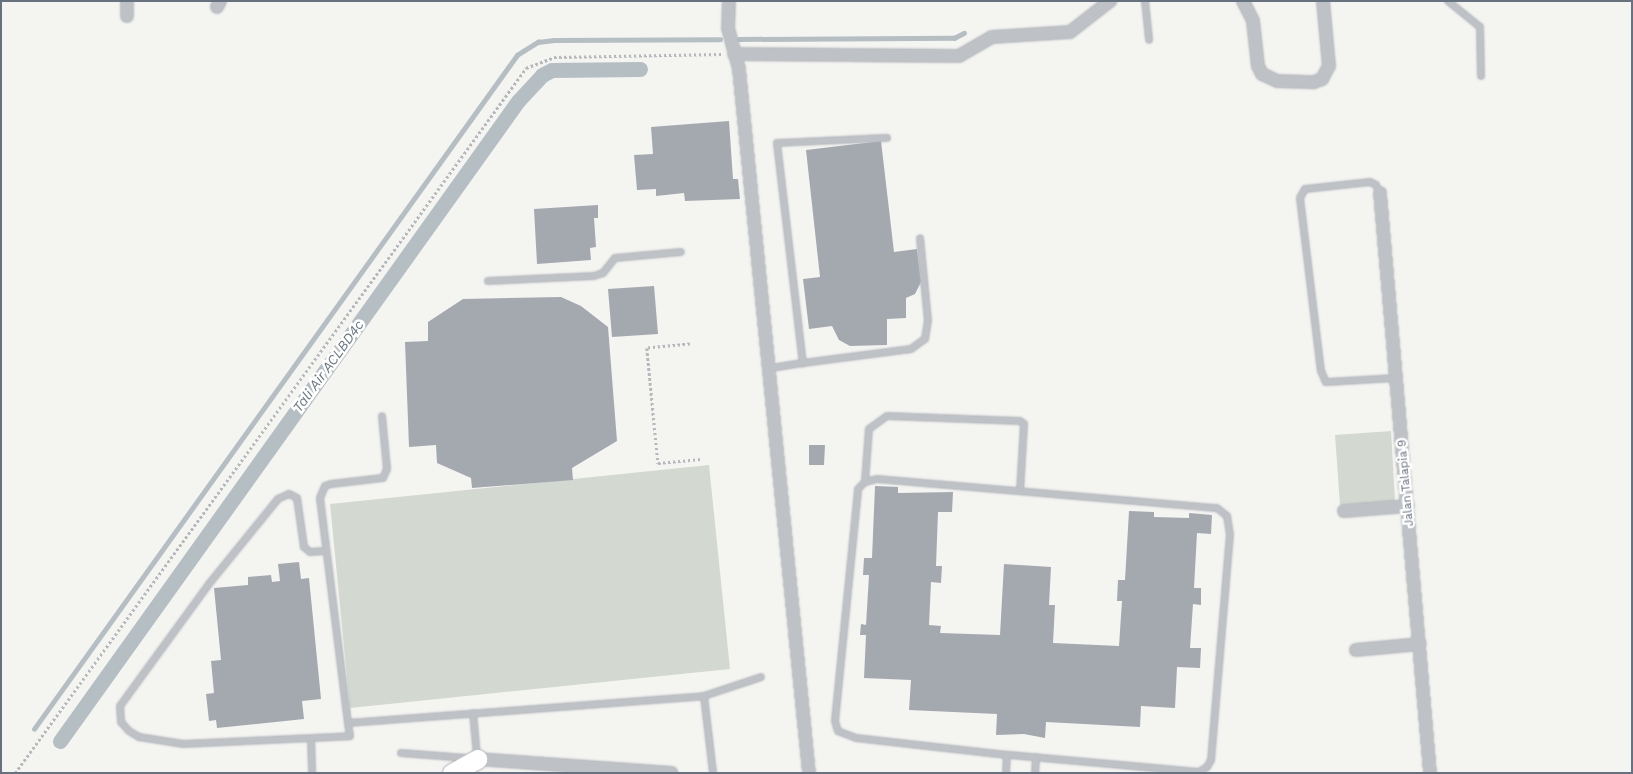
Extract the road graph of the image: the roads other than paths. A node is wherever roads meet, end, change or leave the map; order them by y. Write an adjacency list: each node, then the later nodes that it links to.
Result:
1 (127, 1): 8 (street)
2 (729, 1): 10 (street)
3 (1110, 1): 10 (street)
4 (1145, 1): 9 (lane)
5 (1243, 1): 6 (street)
6 (1323, 1)
7 (1448, 1): 11 (lane)
8 (127, 16)
9 (1149, 40)
10 (734, 54): 18 (street)
11 (1481, 76)
12 (888, 138): 17 (lane)
13 (1380, 194): 19 (street, Jalan Talapia 9); 19 (lane)
14 (920, 238): 17 (lane)
15 (681, 252): 16 (lane)
16 (488, 281)
17 (803, 363): 18 (lane)
18 (770, 368): 41 (street)
19 (1396, 378): 23 (street, Jalan Talapia 9)
20 (382, 416): 25 (lane)
21 (865, 482): 22 (lane); 22 (lane); 34 (lane)
22 (1020, 491): 35 (lane)
23 (1408, 506): 24 (street); 26 (street, Jalan Talapia 9)
24 (1344, 511)
25 (325, 551): 31 (lane); 32 (lane)
26 (1420, 644): 27 (street); 44 (street, Jalan Talapia 9)
27 (1356, 650)
28 (761, 677): 29 (lane)
29 (704, 696): 30 (lane); 40 (lane)
30 (473, 713): 31 (lane); 36 (lane)
31 (348, 723): 32 (lane)
32 (311, 739): 37 (lane)
33 (401, 753): 36 (lane)
34 (1007, 755): 35 (lane); 42 (lane)
35 (1036, 757): 43 (lane)
36 (477, 759): 38 (main road); 39 (street)
37 (312, 773)
38 (452, 773)
39 (671, 773)
40 (712, 773)
41 (809, 773)
42 (1006, 773)
43 (1035, 773)
44 (1430, 773)

